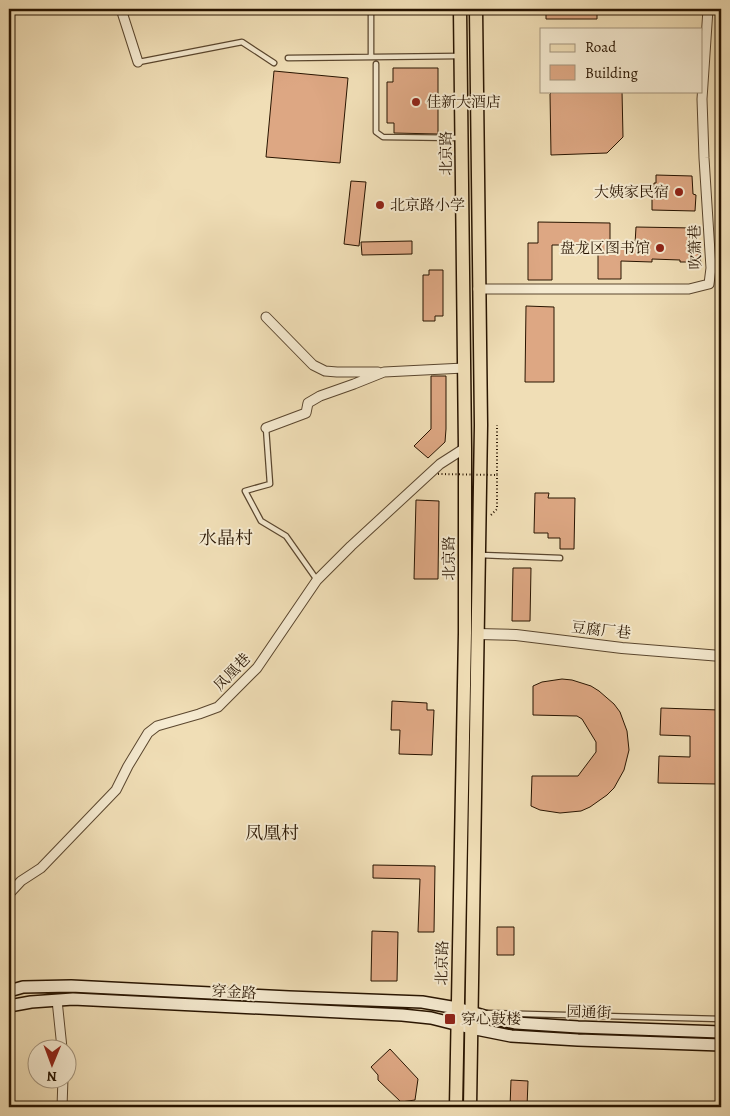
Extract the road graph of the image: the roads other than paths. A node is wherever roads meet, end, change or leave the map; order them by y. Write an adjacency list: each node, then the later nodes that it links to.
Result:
1 (121, 9): 9 (street)
2 (371, 9): 7 (lane)
3 (460, 9): 6 (main road, 北京路)
4 (476, 9): 13 (main road, 北京路)
5 (708, 9): 13 (street, 吹箫巷)
6 (461, 56): 7 (lane); 12 (main road, 北京路)
7 (371, 57): 8 (lane)
8 (288, 58)
9 (138, 62): 10 (lane)
10 (274, 63)
11 (376, 64): 12 (lane)
12 (462, 138): 15 (main road, 北京路)
13 (478, 289): 19 (main road, 北京路)
14 (266, 317): 16 (street)
15 (464, 368): 16 (street); 18 (main road, 北京路)
16 (384, 372): 17 (street)
17 (266, 428): 21 (lane)
18 (465, 448): 21 (street, 凤凰巷); 28 (main road, 北京路)
19 (479, 555): 20 (lane); 22 (main road, 北京路)
20 (560, 558)
21 (317, 580): 24 (street, 凤凰巷)
22 (478, 634): 23 (street, 豆腐厂巷); 29 (main road, 北京路)
23 (721, 656)
24 (9, 894)
25 (9, 991): 28 (main road, 穿金路)
26 (57, 1000): 27 (main road, 穿金路); 31 (main road, 穿金路); 34 (street)
27 (9, 1006)
28 (457, 1008): 29 (main road, 园通街); 31 (main road, 北京路)
29 (471, 1012): 30 (lane); 32 (main road, 北京路); 33 (main road, 园通街)
30 (721, 1018)
31 (457, 1024): 32 (main road, 园通街); 38 (main road, 北京路)
32 (471, 1028): 35 (main road, 园通街); 39 (main road, 北京路)
33 (721, 1032)
34 (61, 1038)
35 (721, 1045)
36 (63, 1088): 37 (street)
37 (62, 1107)
38 (456, 1107)
39 (470, 1107)

